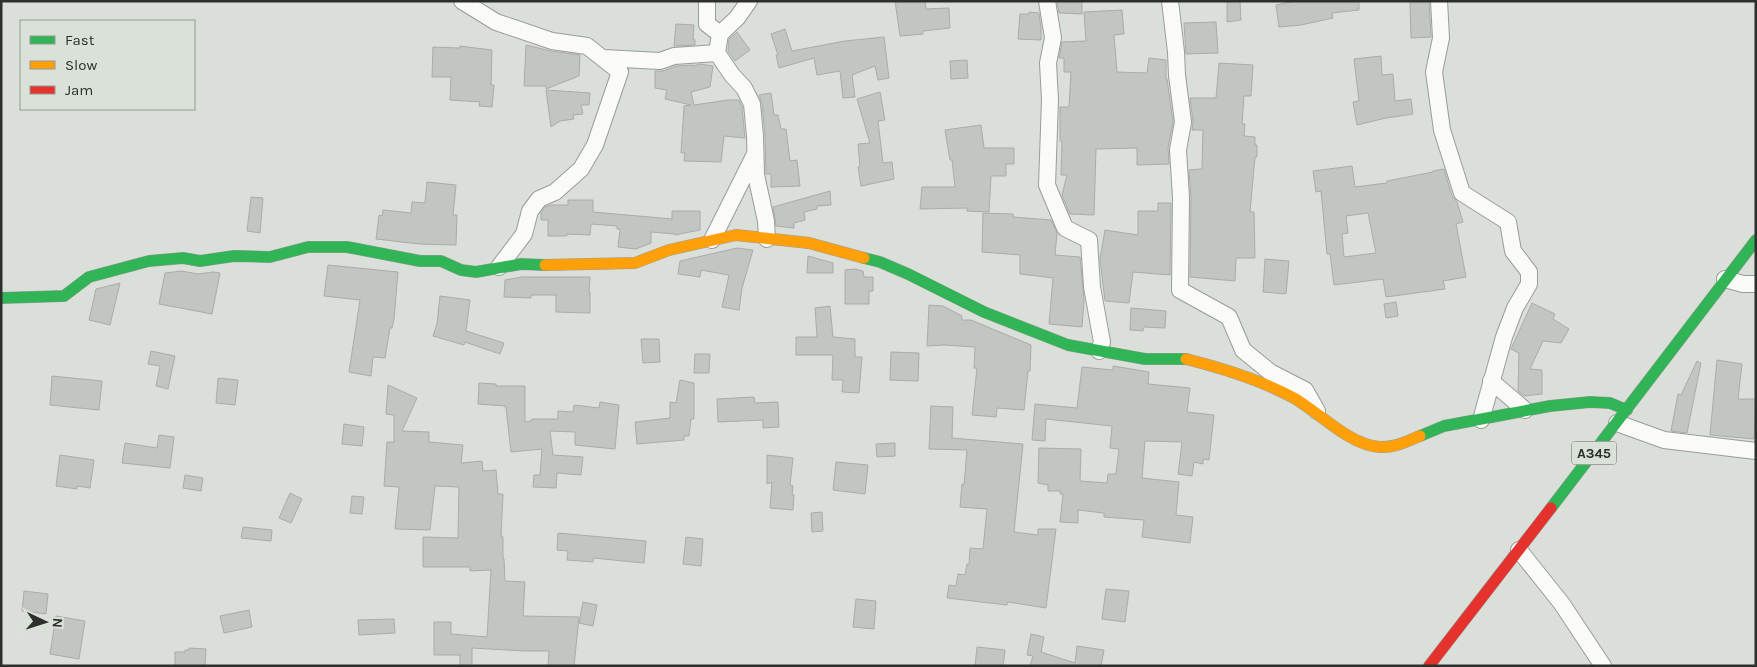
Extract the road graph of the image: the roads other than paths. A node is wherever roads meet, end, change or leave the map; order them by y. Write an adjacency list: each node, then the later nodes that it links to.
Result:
1 (462, 1): 9 (street)
2 (707, 1): 7 (street)
3 (749, 1): 7 (street)
4 (1047, 1): 20 (street)
5 (1170, 1): 24 (street)
6 (1439, 1): 21 (street)
7 (720, 34): 8 (street)
8 (717, 53): 10 (street); 12 (street)
9 (604, 58): 10 (street); 11 (street)
10 (660, 61): 11 (street)
11 (620, 72): 16 (street)
12 (754, 154): 13 (street); 14 (street)
13 (768, 239): 14 (main road); 20 (main road)
14 (712, 240): 16 (main road)
15 (1756, 240): 17 (main road, A345)
16 (499, 267): 19 (main road)
17 (1725, 279): 18 (street); 23 (main road, A345)
18 (1756, 284)
19 (1, 298)
20 (1100, 351): 24 (main road)
21 (1491, 381): 22 (street); 25 (street)
22 (1524, 410): 23 (main road); 25 (main road)
23 (1627, 410): 26 (main road, A345)
24 (1321, 417): 25 (main road)
25 (1481, 420)
26 (1617, 423): 27 (street); 28 (main road, A345)
27 (1756, 450)
28 (1519, 550): 29 (main road, A345); 30 (street)
29 (1430, 666)
30 (1603, 666)

